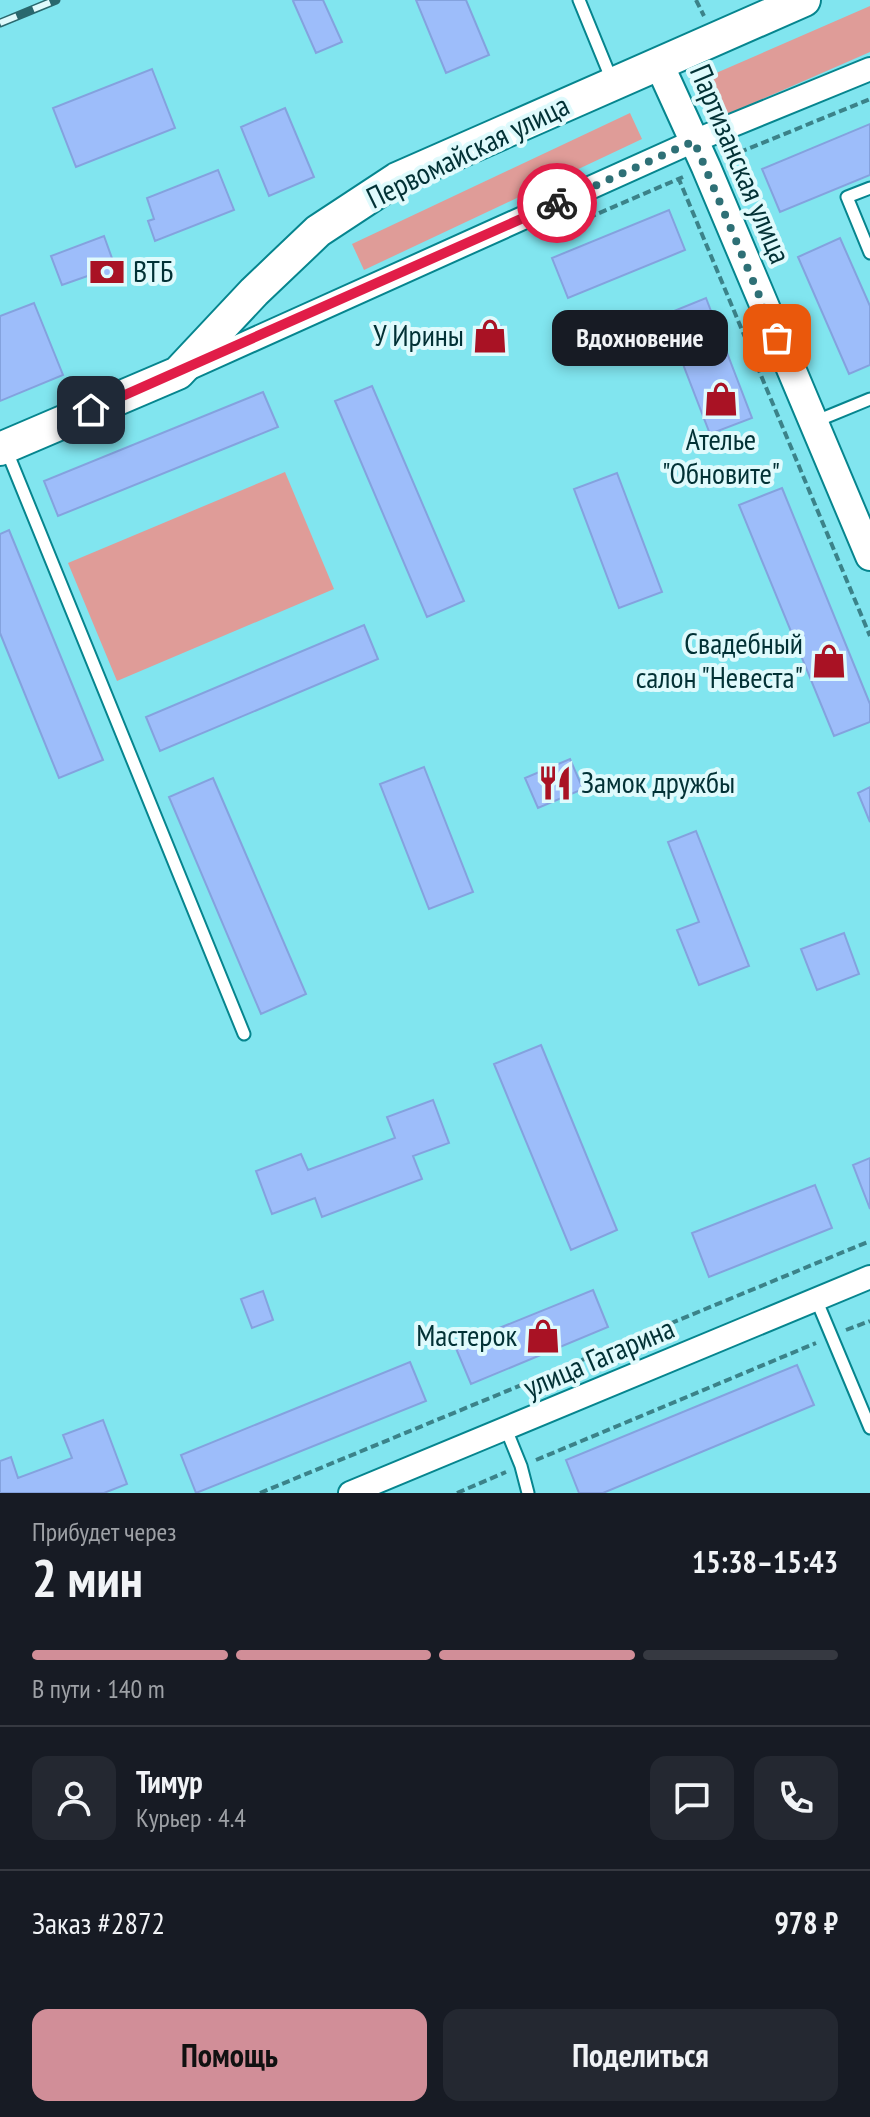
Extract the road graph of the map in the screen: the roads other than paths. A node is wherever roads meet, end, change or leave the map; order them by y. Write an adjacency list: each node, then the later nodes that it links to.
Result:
1 (579, 0): 5 (lane)
2 (804, 0): 3 (main road, Первомайская улица)
3 (659, 64): 5 (main road, Первомайская улица); 6 (street, Партизанская улица)
4 (870, 69): 6 (street, Первомайская улица)
5 (613, 83): 9 (main road, Первомайская улица)
6 (681, 147): 9 (street, Первомайская улица); 11 (street, Партизанская улица)
7 (870, 188): 8 (lane)
8 (870, 253)
9 (178, 373): 12 (main road, Первомайская улица)
10 (870, 399): 11 (lane)
11 (813, 423): 13 (street, Партизанская улица)
12 (2, 448): 14 (lane)
13 (870, 556)
14 (244, 1034)
15 (870, 1277): 16 (street, улица Гагарина)
16 (816, 1299): 17 (lane); 18 (street, улица Гагарина)
17 (870, 1428)
18 (506, 1429): 19 (street, улица Гагарина); 20 (lane)
19 (350, 1493)
20 (528, 1493)

